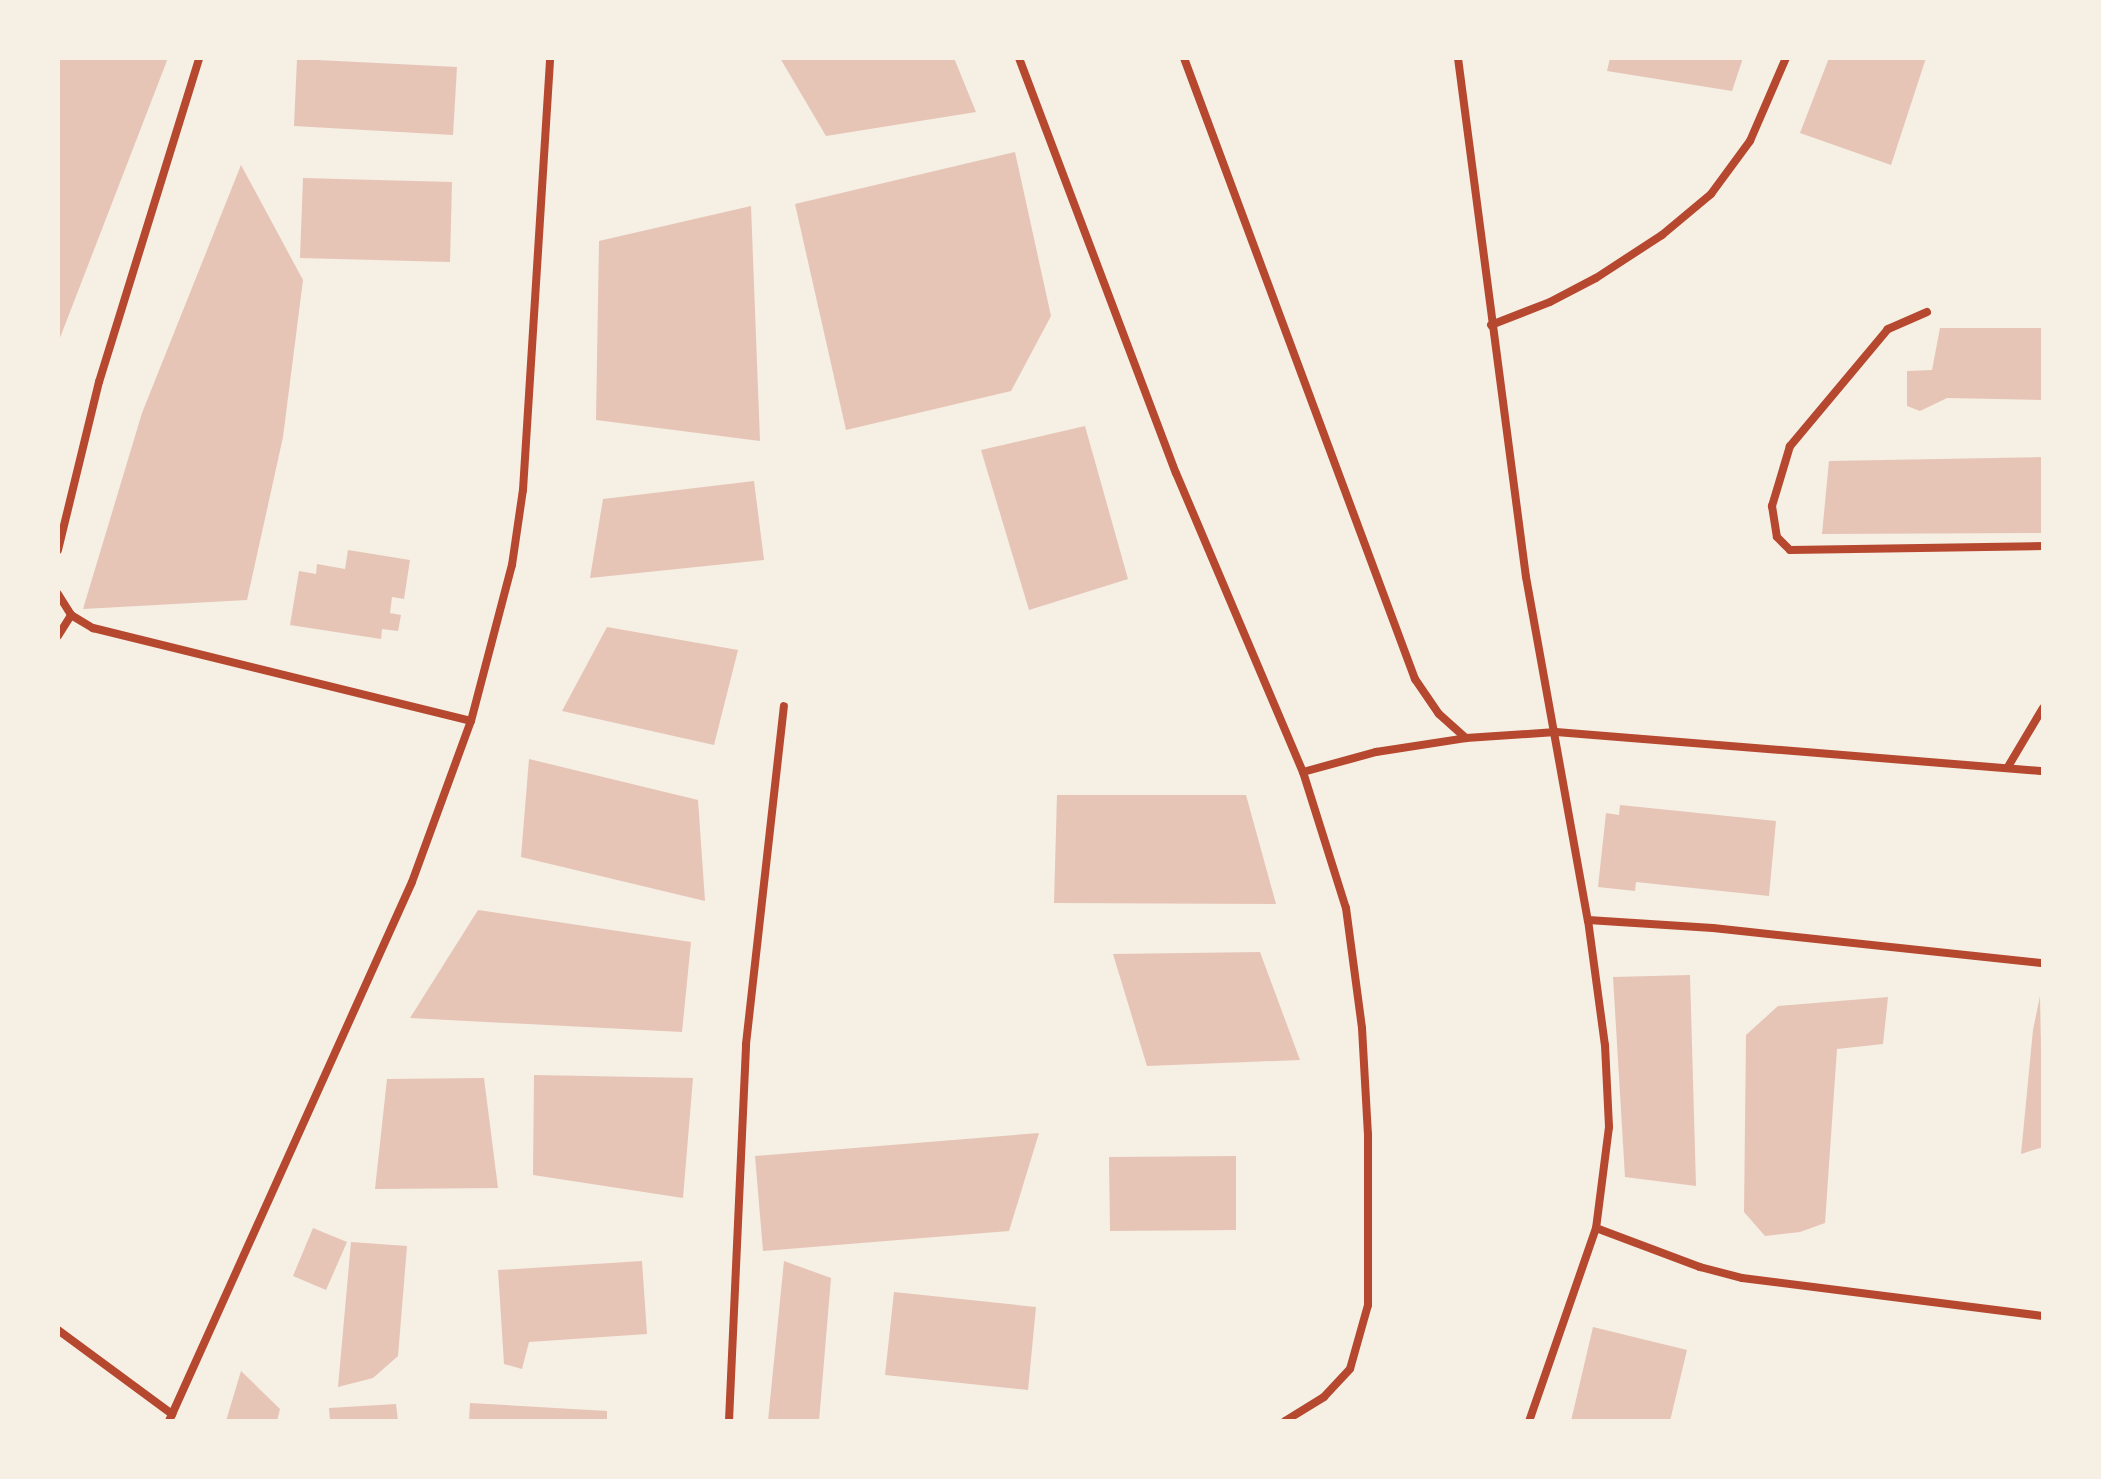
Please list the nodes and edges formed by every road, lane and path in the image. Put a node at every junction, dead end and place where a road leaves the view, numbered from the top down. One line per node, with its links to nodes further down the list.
1 (199, 58): 10 (street)
2 (550, 58): 16 (street)
3 (1019, 58): 21 (street)
4 (1184, 58): 18 (street)
5 (1458, 58): 8 (street)
6 (1786, 58): 8 (street)
7 (1927, 312): 9 (street)
8 (1491, 325): 17 (street)
9 (2043, 546)
10 (58, 550)
11 (58, 594): 12 (street)
12 (71, 615): 13 (street); 16 (street)
13 (58, 636)
14 (784, 706): 28 (street)
15 (2043, 708): 19 (street)
16 (471, 721): 27 (street)
17 (1556, 732): 18 (street); 19 (street); 22 (street)
18 (1466, 738): 21 (street)
19 (2009, 765): 20 (street)
20 (2043, 771)
21 (1303, 772): 29 (street)
22 (1588, 920): 23 (street); 24 (street)
23 (2043, 963)
24 (1596, 1228): 25 (street); 30 (street)
25 (2043, 1316)
26 (58, 1330): 27 (street)
27 (171, 1418)
28 (729, 1421)
29 (1285, 1421)
30 (1529, 1421)

